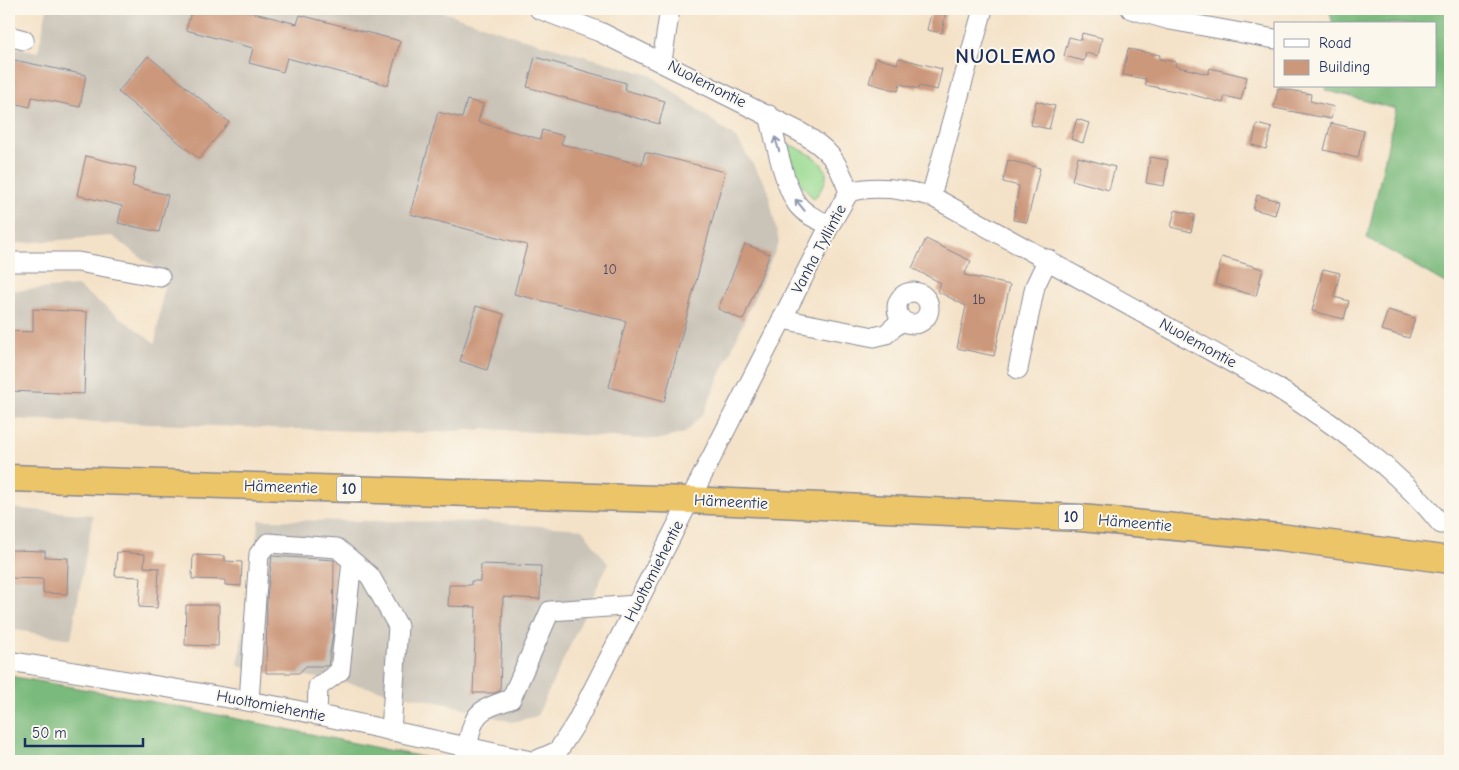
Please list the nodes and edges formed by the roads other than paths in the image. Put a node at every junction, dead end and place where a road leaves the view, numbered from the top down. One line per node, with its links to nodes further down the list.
1 (538, 9): 6 (street, Nuolemontie)
2 (670, 9): 6 (street)
3 (983, 9): 9 (street)
4 (1131, 9): 5 (street)
5 (1274, 39)
6 (662, 61): 7 (street, Nuolemontie)
7 (769, 115): 8 (street, Nuolemontie); 10 (street, one-way to 7)
8 (849, 192): 9 (street, Vanha Tyllintie); 10 (street, Vanha Tyllintie)
9 (931, 196): 11 (street, Nuolemontie)
10 (830, 225): 14 (street, Vanha Tyllintie)
11 (1048, 259): 16 (street); 19 (street, Nuolemontie)
12 (9, 262): 13 (street)
13 (160, 277)
14 (782, 319): 15 (street); 18 (street, Vanha Tyllintie)
15 (902, 320)
16 (1018, 369)
17 (9, 478): 18 (highway, Hämeentie / 10)
18 (689, 500): 20 (highway, Hämeentie / 10); 22 (street, Huoltomiehentie)
19 (1441, 524)
20 (1450, 560)
21 (352, 561): 24 (street); 25 (street); 26 (street)
22 (637, 605): 27 (street); 29 (street, Huoltomiehentie)
23 (9, 661): 24 (street, Huoltomiehentie)
24 (249, 701): 25 (street, Huoltomiehentie)
25 (317, 715): 26 (street, Huoltomiehentie)
26 (391, 732): 27 (street, Huoltomiehentie)
27 (467, 748): 28 (street, Huoltomiehentie)
28 (531, 761)
29 (535, 761)

